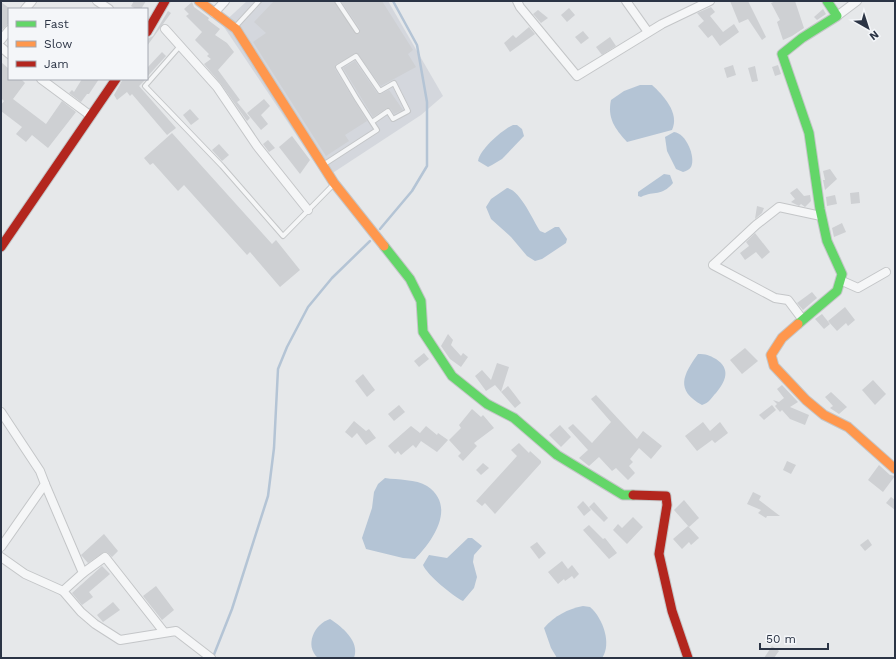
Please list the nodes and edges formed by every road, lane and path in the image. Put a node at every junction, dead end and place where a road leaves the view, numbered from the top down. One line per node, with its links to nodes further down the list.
1 (97, 1): 12 (street)
2 (165, 1): 17 (street)
3 (199, 1): 13 (street)
4 (225, 1): 13 (street)
5 (259, 1): 15 (lane)
6 (337, 1): 19 (lane)
7 (517, 1): 20 (street)
8 (626, 1): 20 (street)
9 (710, 1): 20 (street)
10 (827, 1): 14 (street)
11 (857, 1): 14 (street)
12 (108, 8)
13 (214, 13): 15 (street)
14 (837, 16): 30 (street)
15 (234, 28): 27 (street)
16 (165, 29): 22 (street)
17 (148, 30)
18 (8, 31): 21 (street)
19 (357, 31)
20 (648, 32)
21 (1, 40)
22 (180, 46): 29 (street); 29 (lane)
23 (42, 80): 25 (street)
24 (115, 80): 25 (street)
25 (91, 116): 31 (street)
26 (372, 122): 26 (lane); 27 (lane)
27 (322, 165): 28 (street)
28 (334, 183): 29 (lane); 44 (street)
29 (308, 210)
30 (821, 216): 33 (street); 34 (street)
31 (1, 247)
32 (886, 272): 33 (street)
33 (840, 280): 34 (street)
34 (803, 320): 36 (street)
35 (1, 412): 37 (street)
36 (895, 469)
37 (45, 484): 38 (street); 40 (street)
38 (1, 547)
39 (1, 558): 41 (street)
40 (83, 573): 41 (street); 42 (street)
41 (63, 591): 42 (street)
42 (164, 632): 43 (street)
43 (211, 658)
44 (688, 658)

